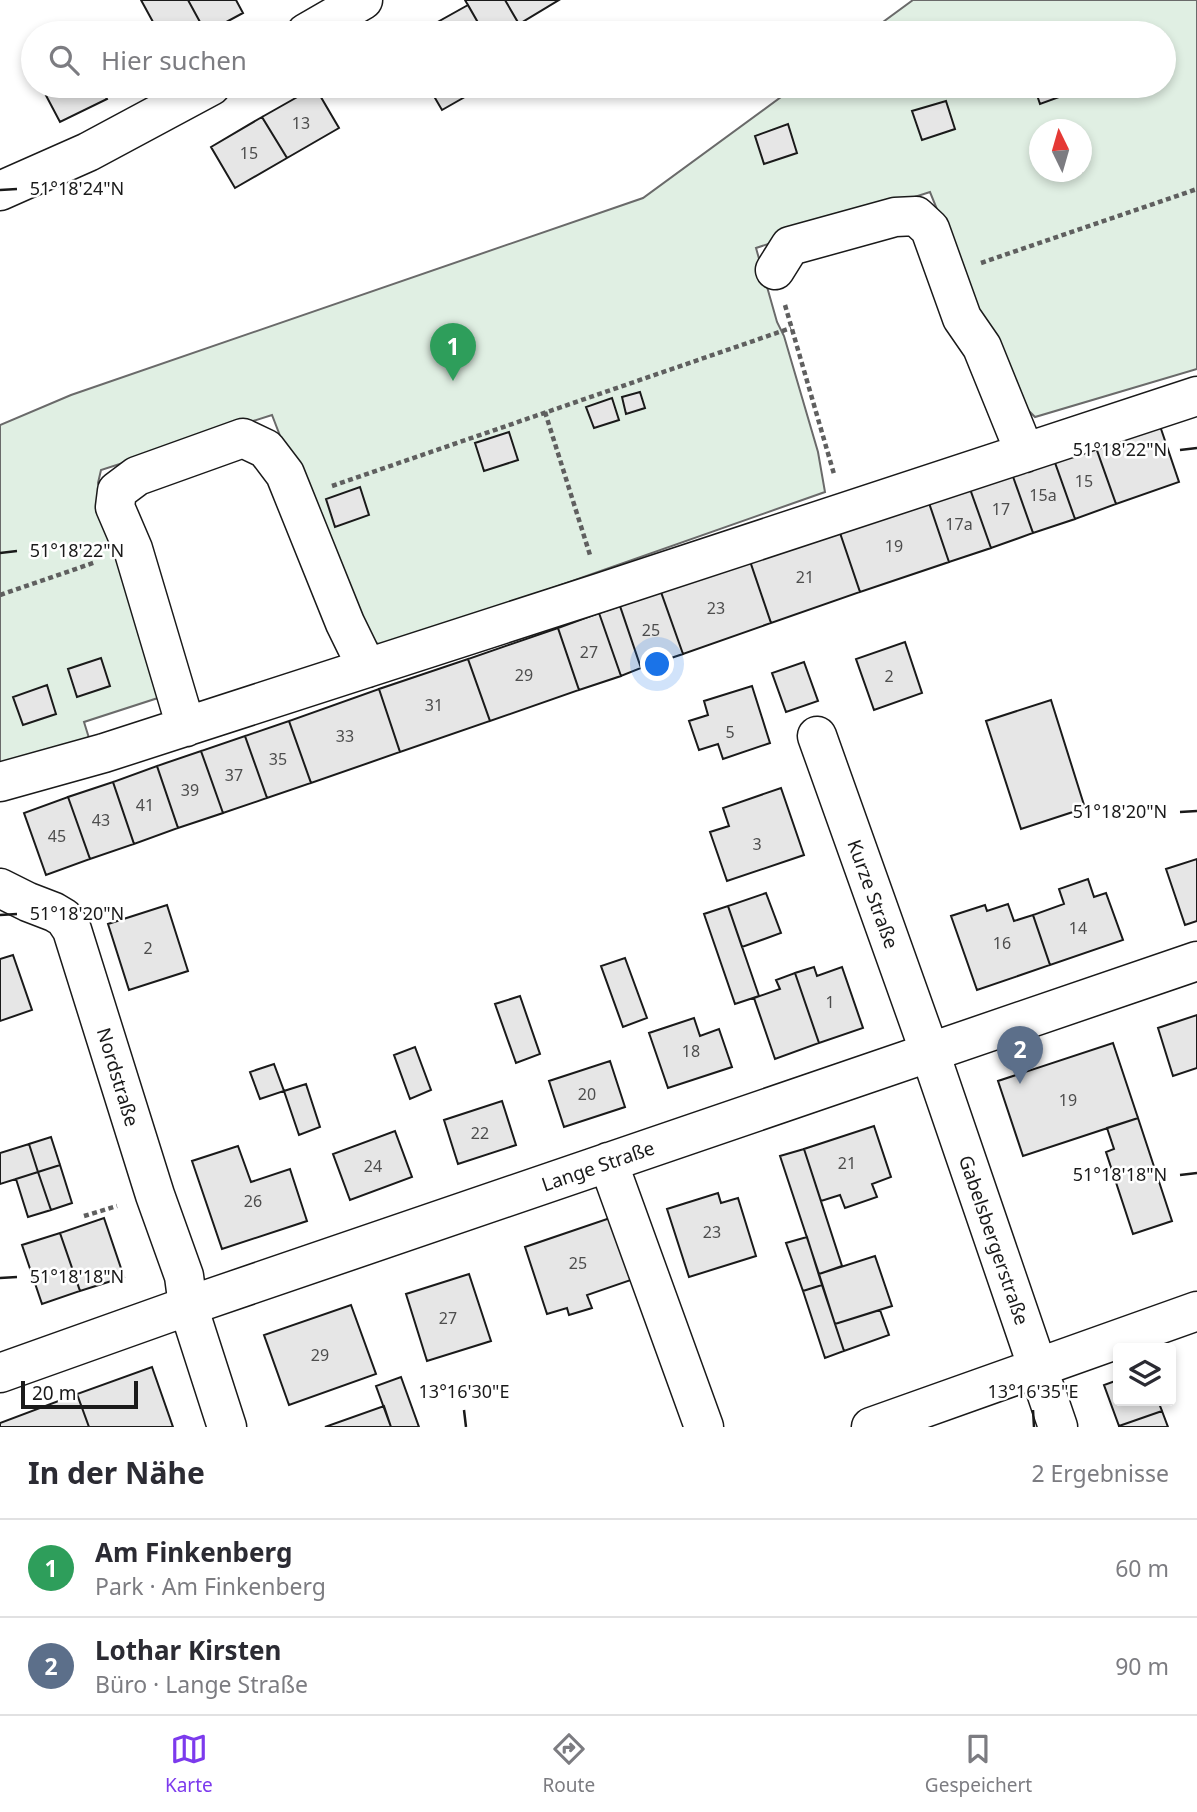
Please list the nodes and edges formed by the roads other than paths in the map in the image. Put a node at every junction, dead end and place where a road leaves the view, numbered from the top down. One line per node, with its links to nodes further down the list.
1 (363, 0): 2 (street)
2 (327, 21)
3 (189, 98): 4 (street)
4 (0, 191)
5 (775, 270): 7 (street)
6 (1197, 396): 7 (street)
7 (1024, 453): 8 (street)
8 (368, 668): 9 (street); 9 (street)
9 (186, 727): 11 (street)
10 (817, 736): 14 (street, Kurze Straße)
11 (0, 782)
12 (0, 888): 16 (street, Nordstraße)
13 (1197, 961): 14 (street, Lange Straße)
14 (930, 1052): 15 (street, Lange Straße); 18 (street, Gabelsbergerstraße)
15 (608, 1162): 16 (street, Lange Straße); 21 (street)
16 (188, 1306): 19 (street, Lange Straße); 20 (street, Nordstraße)
17 (1197, 1311): 18 (street)
18 (1038, 1367): 22 (street); 23 (street, Gabelsbergerstraße)
19 (0, 1373)
20 (227, 1427)
21 (704, 1427)
22 (871, 1427)
23 (1058, 1427)

